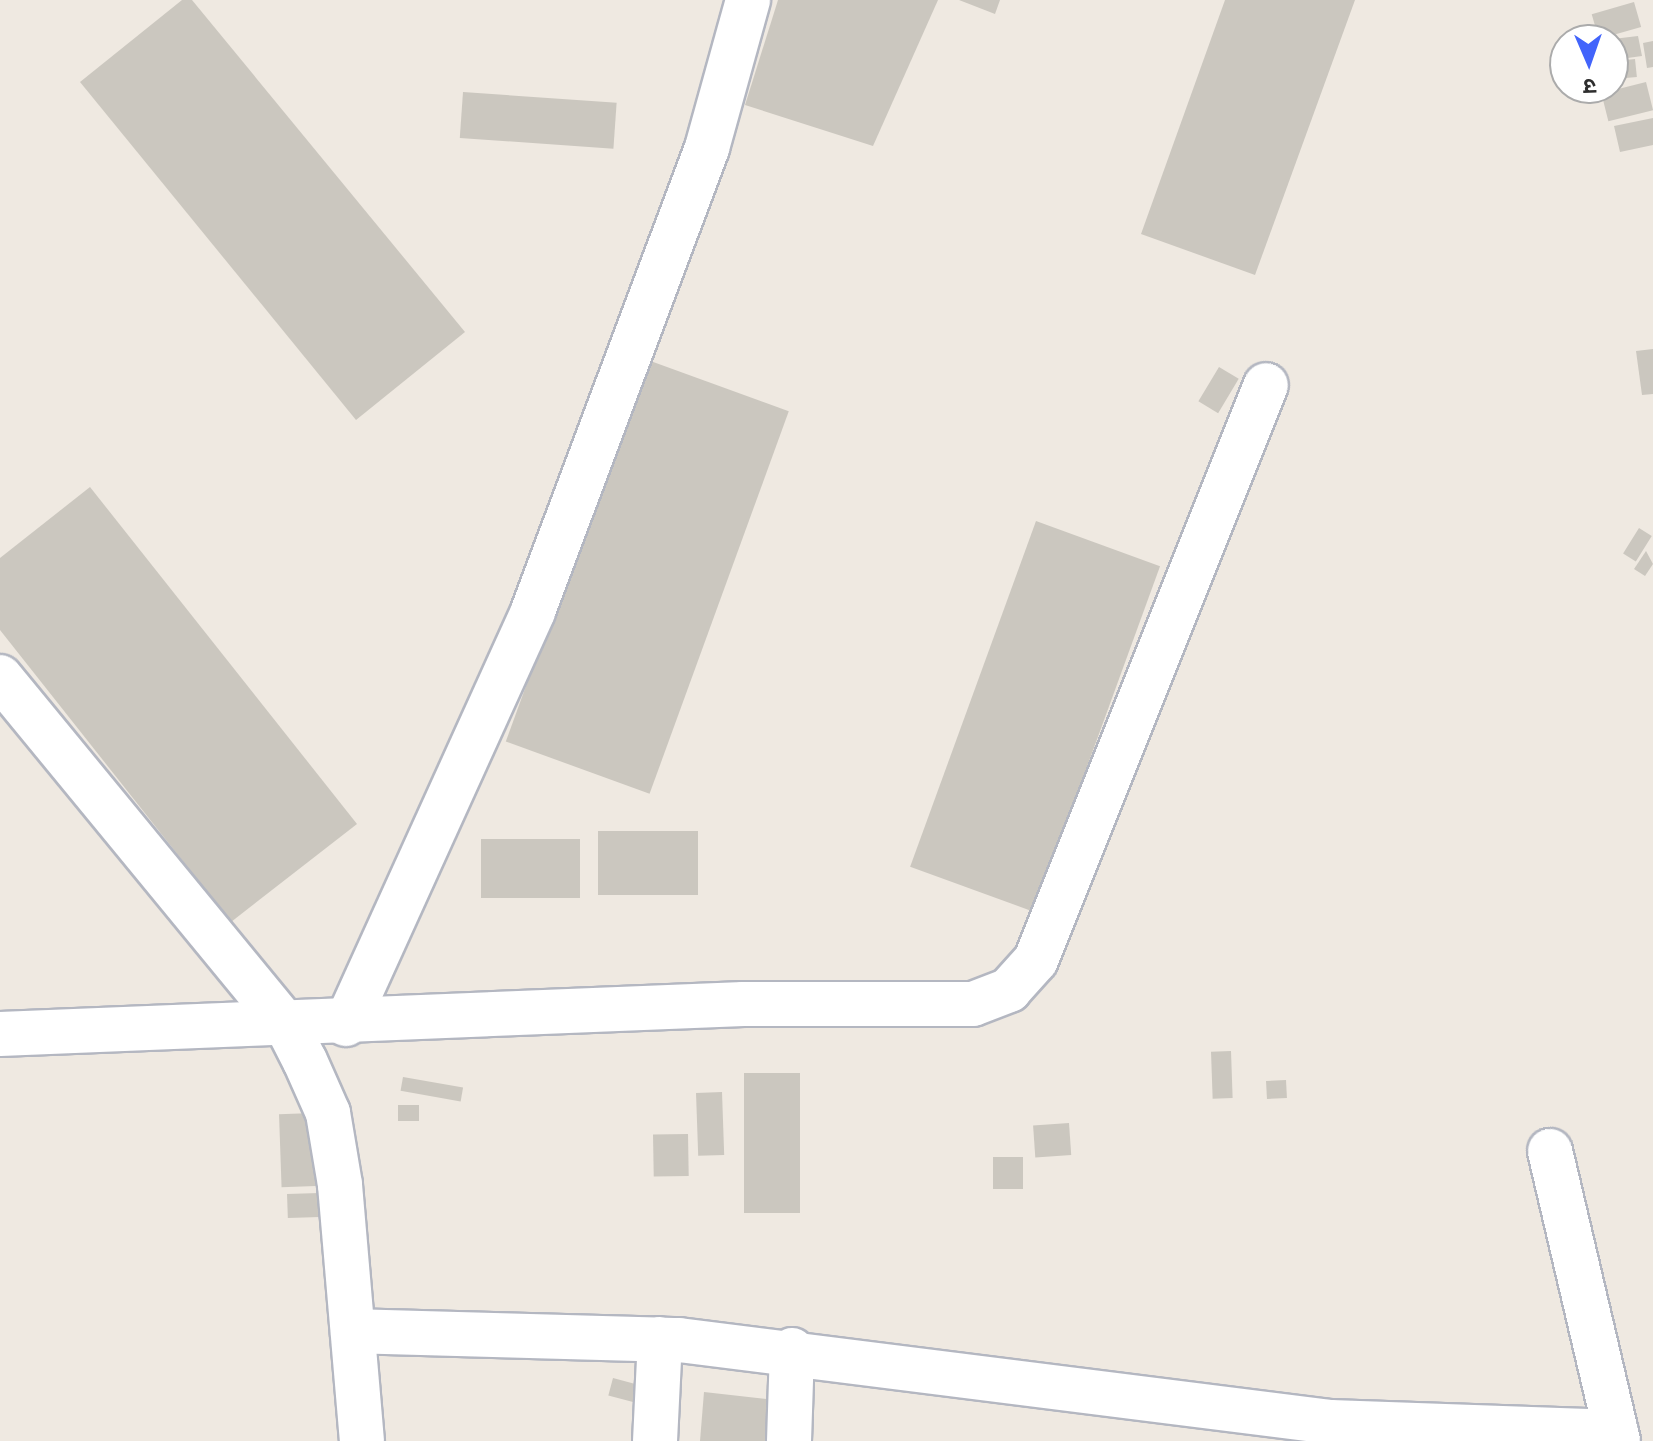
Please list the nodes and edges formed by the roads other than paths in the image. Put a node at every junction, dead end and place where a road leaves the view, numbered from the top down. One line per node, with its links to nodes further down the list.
1 (748, 0): 4 (street)
2 (1266, 385): 4 (street)
3 (0, 677): 5 (street)
4 (346, 1024): 5 (street)
5 (287, 1026): 6 (street); 8 (street)
6 (0, 1034)
7 (1550, 1151): 11 (street)
8 (353, 1331): 9 (street); 12 (street)
9 (660, 1339): 10 (street); 13 (street)
10 (792, 1350): 11 (street); 14 (street)
11 (1617, 1436)
12 (362, 1441)
13 (655, 1441)
14 (789, 1441)

